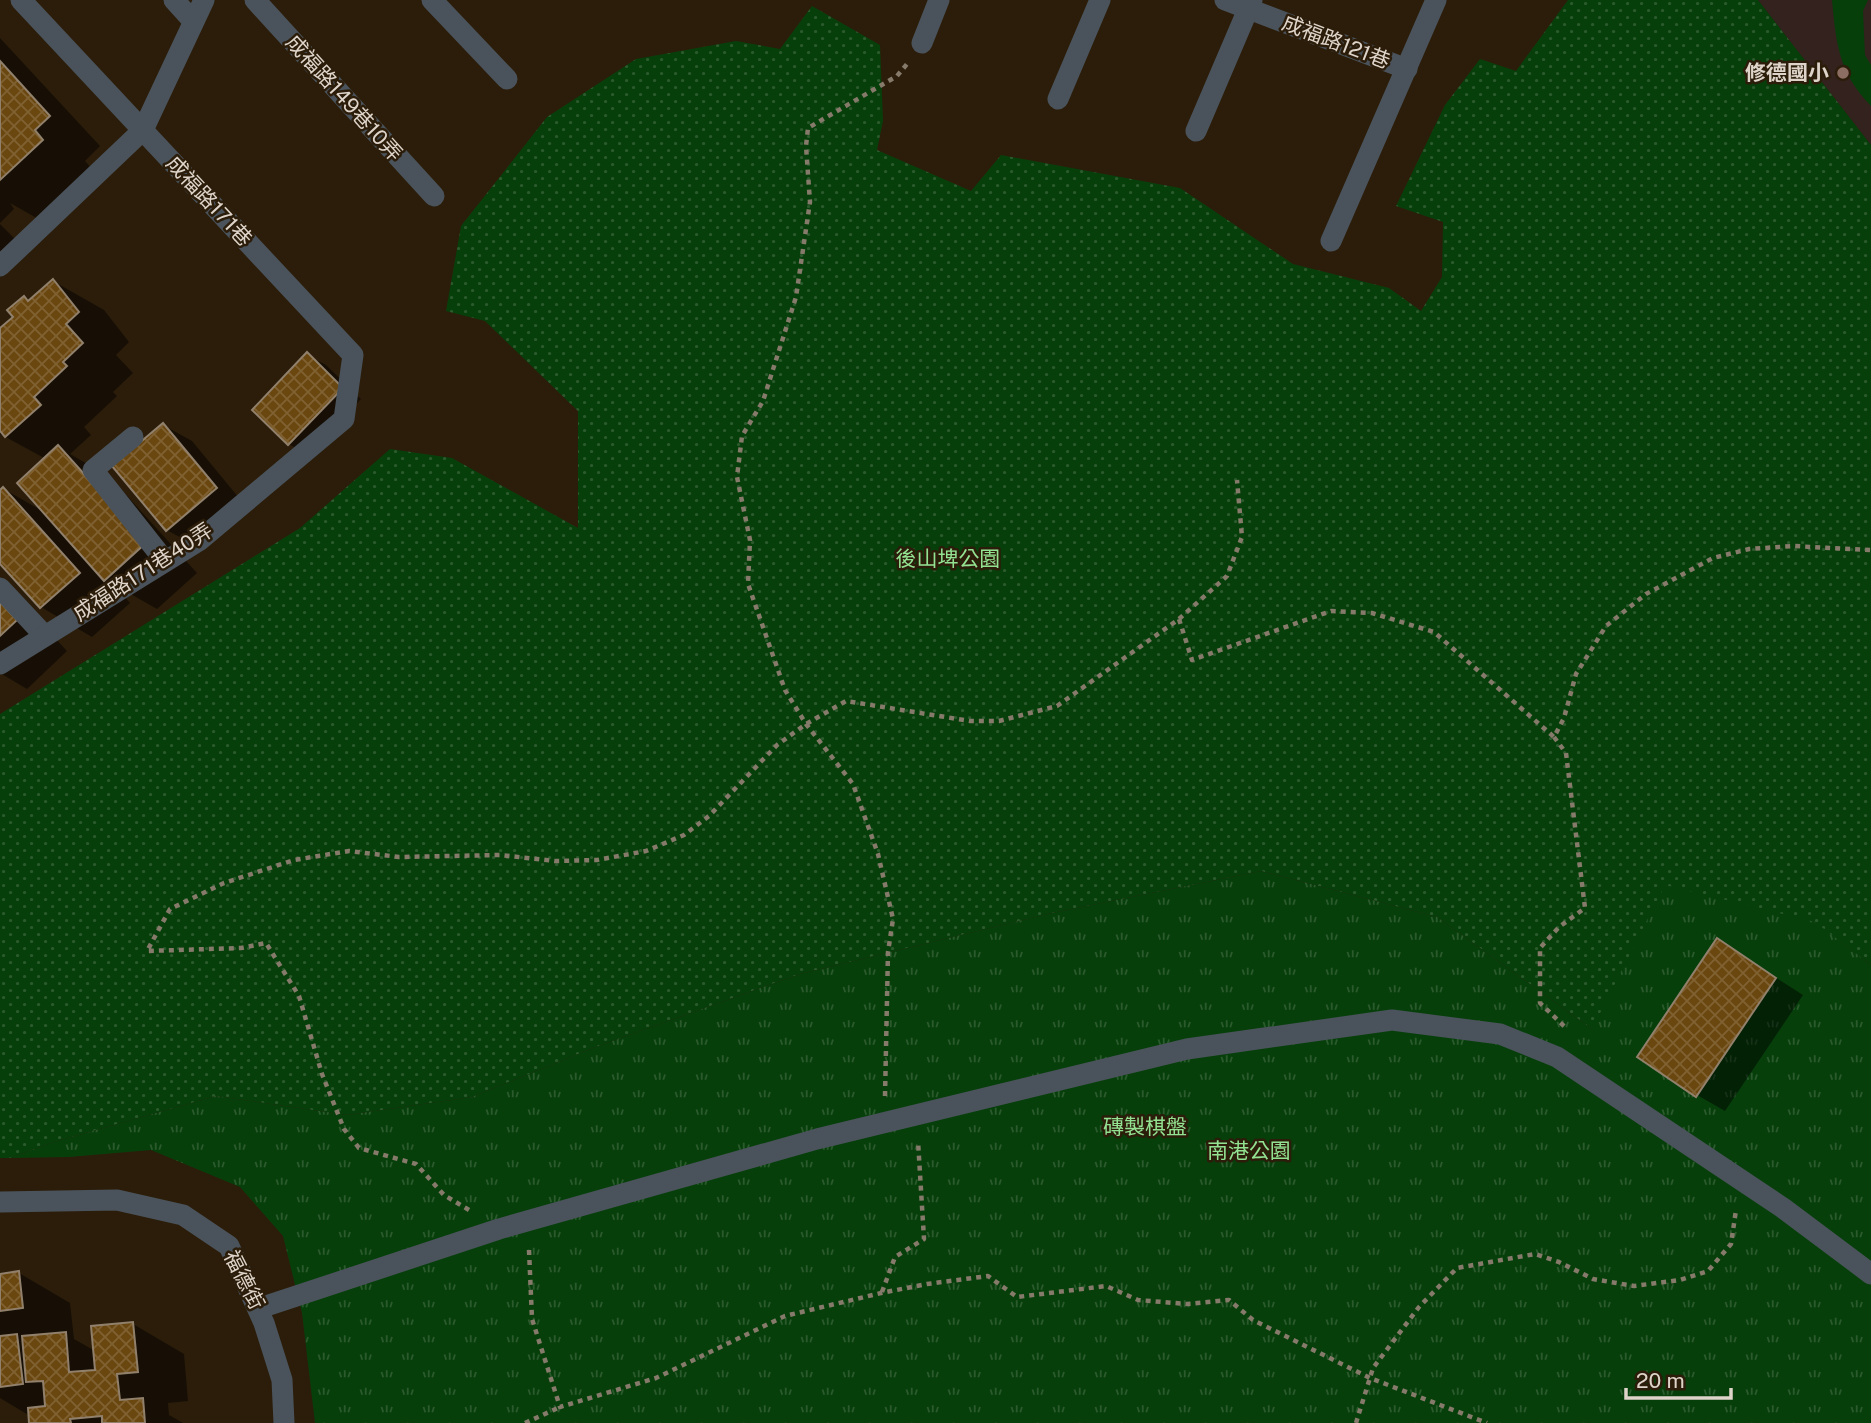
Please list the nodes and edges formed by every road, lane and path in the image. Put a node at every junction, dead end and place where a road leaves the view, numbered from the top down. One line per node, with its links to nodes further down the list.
1 (21, 0): 16 (street, 成福路171巷)
2 (174, 0): 11 (street)
3 (204, 0): 11 (street)
4 (255, 0): 18 (street, 成福路149巷10弄)
5 (432, 0): 14 (street)
6 (939, 0): 12 (street)
7 (1100, 0): 15 (street)
8 (1225, 0): 10 (street, 成福路121巷)
9 (1436, 0): 13 (street)
10 (1250, 5): 13 (street, 成福路121巷); 17 (street)
11 (193, 21): 16 (street)
12 (922, 43): 30 (path)
13 (1407, 69): 19 (street)
14 (507, 79)
15 (1058, 99)
16 (142, 130): 20 (street); 21 (street, 成福路171巷)
17 (1196, 131)
18 (434, 196)
19 (1331, 240)
20 (0, 266)
21 (344, 419): 25 (street, 成福路171巷40弄)
22 (134, 437): 25 (street)
23 (1237, 480): 27 (path)
24 (1871, 550): 31 (path)
25 (165, 561): 28 (street, 成福路171巷40弄)
26 (0, 588): 28 (street)
27 (1180, 619): 30 (path); 31 (path)
28 (44, 635): 29 (street, 成福路171巷40弄)
29 (0, 664)
30 (806, 724): 34 (path); 38 (path)
31 (1554, 737): 32 (path)
32 (1568, 1029)
33 (916, 1115): 34 (street); 35 (street); 40 (path)
34 (849, 1131): 37 (street)
35 (1748, 1184): 39 (street); 42 (path)
36 (0, 1202): 41 (street, 福德街)
37 (527, 1221): 38 (street); 43 (path)
38 (489, 1233): 41 (street)
39 (1871, 1274)
40 (881, 1293): 42 (path); 43 (path)
41 (260, 1308): 44 (street, 福德街)
42 (1370, 1378): 46 (path); 47 (path)
43 (560, 1407): 45 (path)
44 (284, 1423)
45 (525, 1423)
46 (1356, 1423)
47 (1488, 1423)

